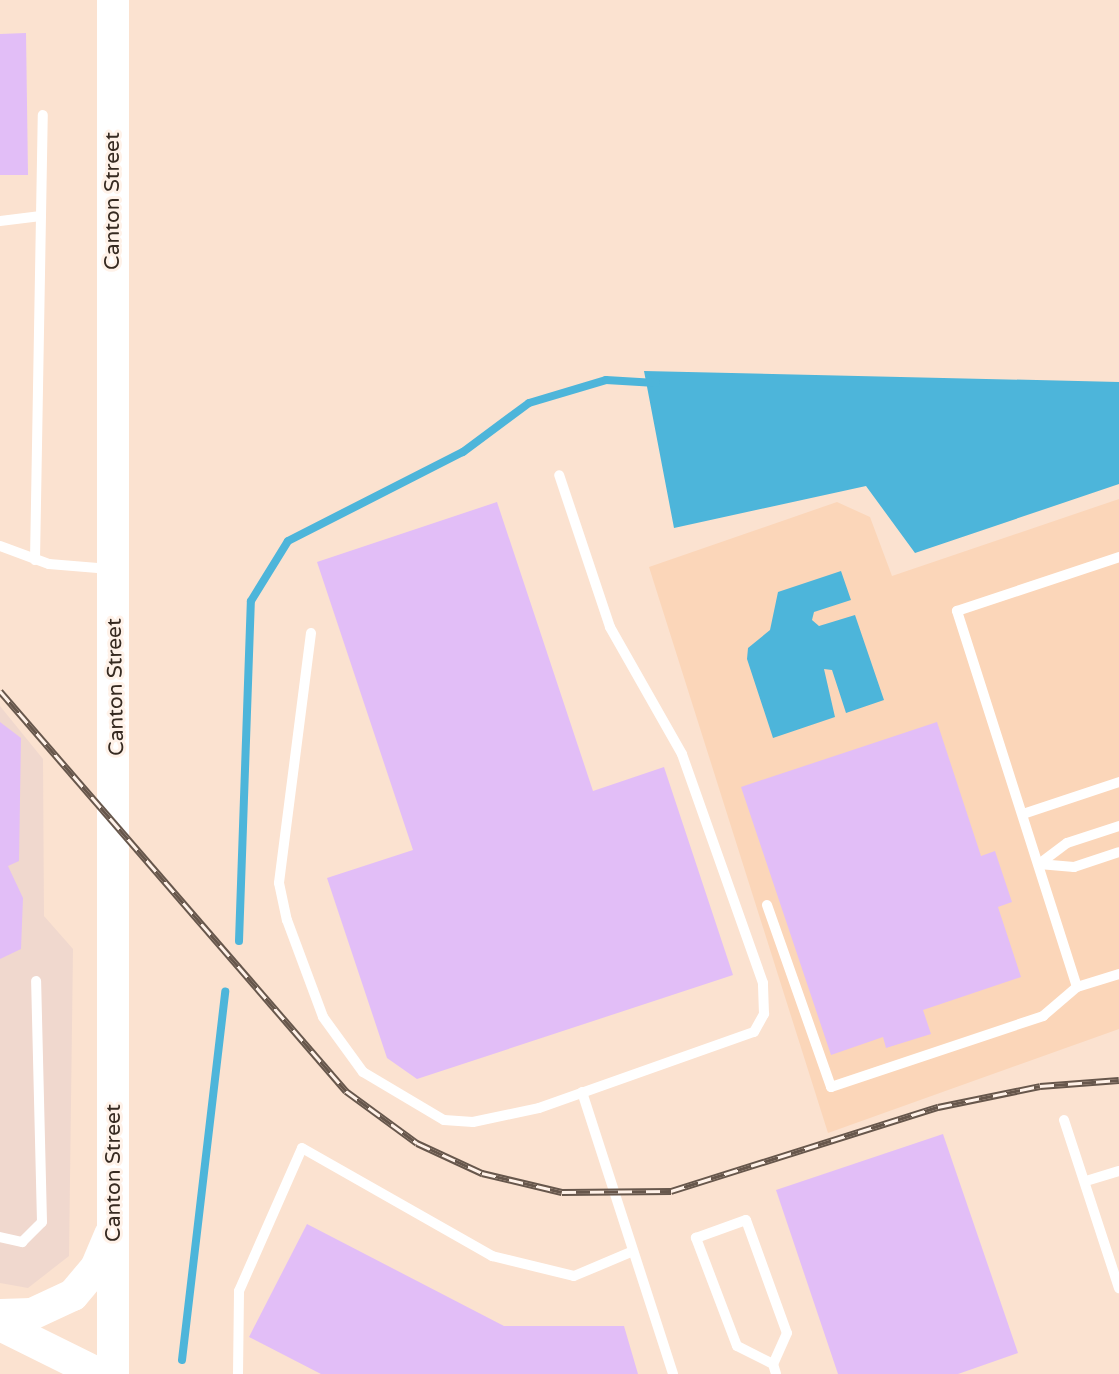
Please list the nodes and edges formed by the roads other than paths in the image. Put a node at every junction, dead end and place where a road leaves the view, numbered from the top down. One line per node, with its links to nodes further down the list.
1 (112, 0): 9 (main road, Canton Street)
2 (43, 115): 3 (lane)
3 (41, 216): 4 (lane); 8 (lane)
4 (0, 221)
5 (559, 475): 20 (lane)
6 (0, 546): 8 (lane)
7 (1119, 556): 12 (lane)
8 (35, 560): 9 (lane)
9 (114, 569): 24 (main road, Canton Street)
10 (311, 633): 20 (lane)
11 (1119, 782): 12 (lane)
12 (1023, 814): 15 (lane)
13 (1119, 826): 15 (lane)
14 (1119, 852): 15 (lane)
15 (1039, 864): 19 (lane)
16 (767, 905): 19 (lane)
17 (1119, 974): 19 (lane)
18 (36, 981): 25 (lane)
19 (1077, 987)
20 (582, 1092): 26 (lane)
21 (1064, 1120): 23 (lane)
22 (1119, 1171): 23 (lane)
23 (1086, 1181): 27 (lane)
24 (114, 1226): 28 (main road); 32 (main road, Canton Street)
25 (0, 1237)
26 (631, 1252): 33 (lane); 34 (lane)
27 (1119, 1288)
28 (0, 1315)
29 (0, 1325): 31 (main road)
30 (774, 1369): 30 (lane)
31 (99, 1374)
32 (113, 1374)
33 (238, 1374)
34 (673, 1374)

